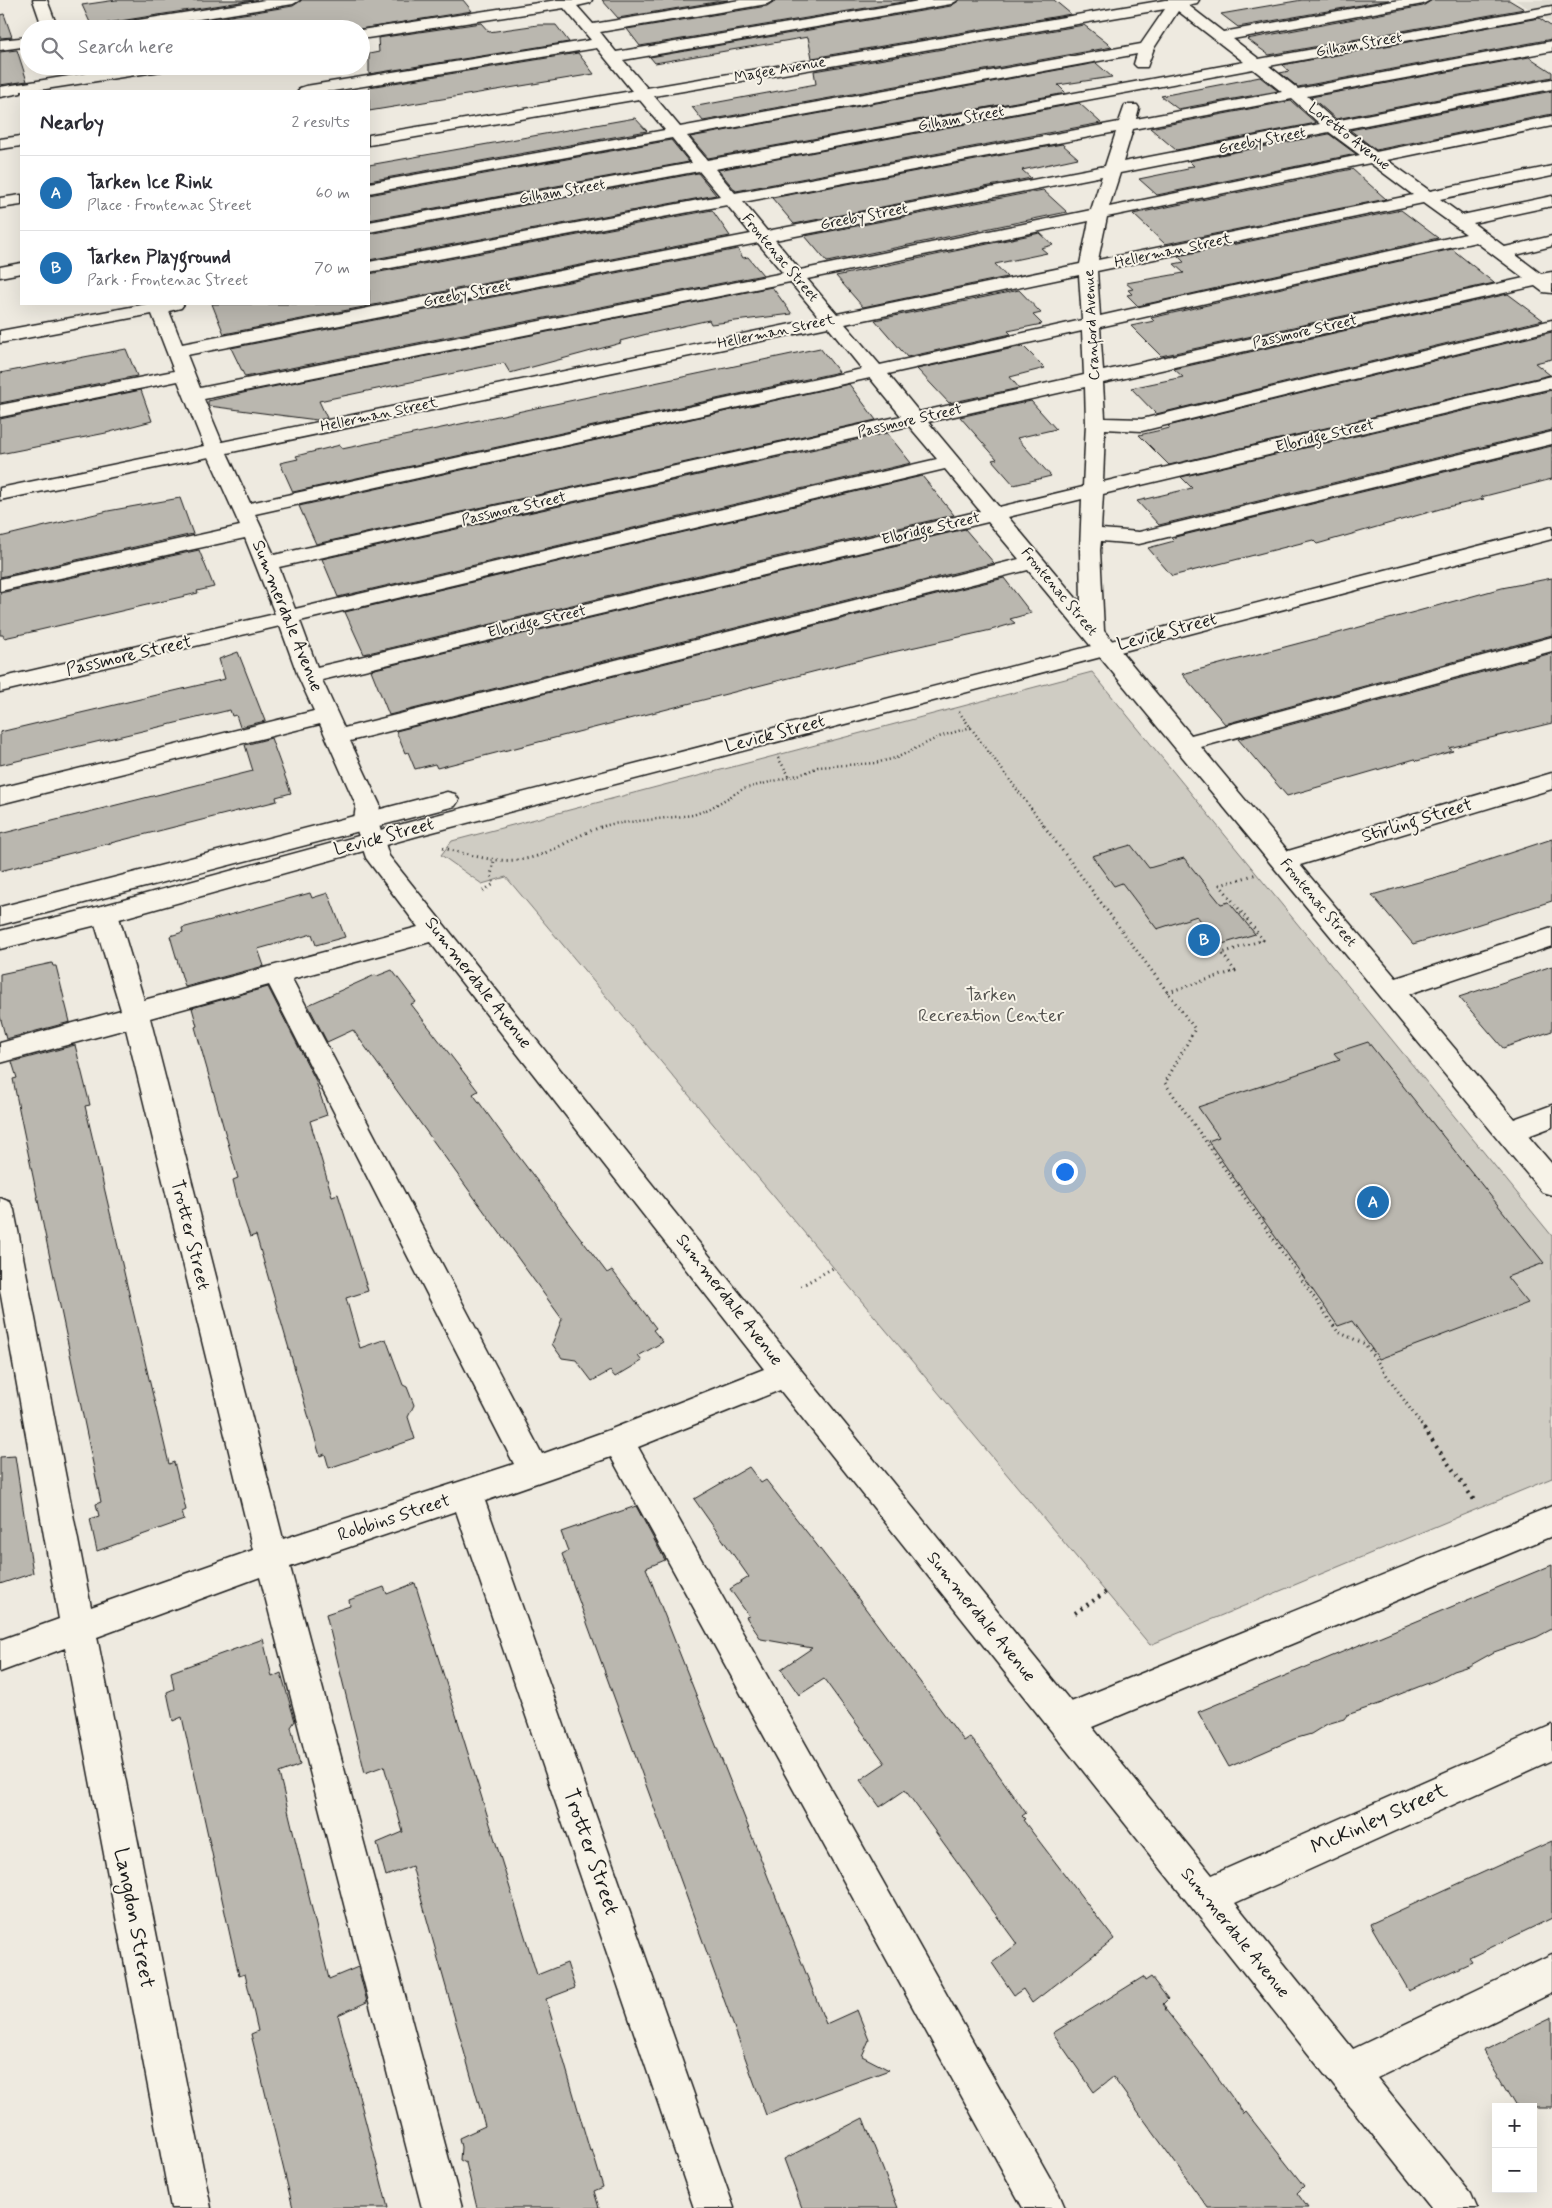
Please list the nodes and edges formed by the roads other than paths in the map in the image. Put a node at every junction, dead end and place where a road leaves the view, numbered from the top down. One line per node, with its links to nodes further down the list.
1 (40, 0): 10 (street)
2 (293, 0): 11 (street)
3 (767, 0): 16 (street)
4 (951, 0): 16 (street)
5 (1423, 0): 14 (street)
6 (1513, 0): 9 (street)
7 (572, 1): 13 (street); 16 (street, Frontenac Street)
8 (1180, 1): 14 (street, Loretto Avenue); 19 (street, Cranford Avenue); 27 (street, Magee Avenue)
9 (1540, 12): 12 (street); 20 (street, Gilham Street)
10 (48, 20)
11 (165, 20)
12 (1552, 27)
13 (370, 34)
14 (1219, 37): 20 (street, Loretto Avenue)
15 (20, 42): 17 (street)
16 (601, 43): 25 (street); 27 (street, Frontenac Street)
17 (0, 45)
18 (1552, 46): 28 (street)
19 (1146, 48): 24 (street, Cranford Avenue); 32 (street)
20 (1256, 64): 24 (street, Gilham Street); 28 (street, Loretto Avenue)
21 (99, 75): 22 (street)
22 (71, 79): 26 (street)
23 (1552, 84): 31 (street, Greeby Street)
24 (1137, 87): 30 (street, Cranford Avenue); 37 (street, Gilham Street)
25 (312, 90)
26 (0, 92)
27 (643, 93): 32 (street, Frontenac Street); 33 (street, Magee Avenue)
28 (1294, 93): 30 (street); 31 (street, Loretto Avenue)
29 (1552, 121): 36 (street)
30 (1127, 124): 38 (street, Cranford Avenue); 42 (street)
31 (1332, 127): 36 (street, Loretto Avenue); 38 (street, Greeby Street)
32 (674, 131): 37 (street, Frontenac Street); 40 (street)
33 (370, 140)
34 (20, 141): 35 (street)
35 (0, 144)
36 (1373, 157): 41 (street, Loretto Avenue); 46 (street)
37 (704, 166): 42 (street, Frontenac Street); 48 (street, Gilham Street)
38 (1112, 170): 46 (street, Cranford Avenue); 49 (street, Greeby Street)
39 (1552, 171): 41 (street, Hellerman Street)
40 (370, 188)
41 (1427, 197): 47 (street, Loretto Avenue); 55 (street, Hellerman Street)
42 (730, 198): 49 (street, Frontenac Street); 53 (street)
43 (20, 200): 45 (street)
44 (1552, 201): 47 (street)
45 (0, 203)
46 (1099, 213): 55 (street, Cranford Avenue); 57 (street)
47 (1460, 221): 50 (street, Loretto Avenue)
48 (370, 227)
49 (762, 236): 57 (street, Frontenac Street); 65 (street, Greeby Street)
50 (1481, 236): 52 (street, Loretto Avenue); 61 (street)
51 (1552, 241): 52 (street)
52 (1503, 253): 58 (street, Loretto Avenue)
53 (370, 267)
54 (20, 268): 56 (street)
55 (1088, 268): 60 (street, Hellerman Street); 61 (street, Cranford Avenue)
56 (0, 272)
57 (795, 276): 60 (street, Frontenac Street); 65 (street)
58 (1547, 282): 66 (street, Passmore Street)
59 (164, 305): 63 (street); 65 (street, Summerdale Avenue)
60 (832, 321): 64 (street, Frontenac Street); 72 (street, Hellerman Street)
61 (1092, 325): 64 (street); 66 (street, Cranford Avenue)
62 (1552, 325): 70 (street)
63 (0, 337)
64 (874, 370): 69 (street, Frontenac Street); 78 (street)
65 (185, 374): 68 (street); 72 (street, Summerdale Avenue)
66 (1095, 380): 69 (street, Passmore Street); 70 (street, Cranford Avenue)
67 (1552, 382): 74 (street, Elbridge Street)
68 (0, 411)
69 (915, 420): 73 (street, Frontenac Street); 83 (street, Passmore Street)
70 (1096, 423): 74 (street, Cranford Avenue)
71 (1552, 438): 80 (street)
72 (215, 449): 75 (street, Hellerman Street); 78 (street, Summerdale Avenue)
73 (950, 462): 76 (street, Frontenac Street); 85 (street, Passmore Street)
74 (1094, 491): 76 (street, Elbridge Street); 80 (street, Cranford Avenue)
75 (0, 494)
76 (994, 514): 82 (street, Frontenac Street); 88 (street, Elbridge Street)
77 (1552, 514): 81 (street, Levick Street)
78 (247, 520): 83 (street, Summerdale Avenue); 84 (street)
79 (1552, 532): 81 (street, Levick Street)
80 (1091, 534): 86 (street, Cranford Avenue)
81 (1460, 547): 86 (street, Levick Street)
82 (1034, 562): 86 (street, Frontenac Street); 90 (street)
83 (267, 564): 85 (street, Summerdale Avenue)
84 (0, 585)
85 (287, 619): 88 (street, Summerdale Avenue); 89 (street, Passmore Street)
86 (1099, 640): 91 (street, Frontenac Street); 94 (street, Levick Street)
87 (1552, 644): 91 (street)
88 (309, 676): 90 (street, Summerdale Avenue)
89 (0, 685)
90 (332, 726): 93 (street); 94 (street, Summerdale Avenue)
91 (1186, 744): 95 (street, Frontenac Street)
92 (1552, 781): 95 (street, Stirling Street)
93 (0, 796)
94 (370, 831): 96 (street, Levick Street); 97 (street, Levick Street); 98 (street, Summerdale Avenue)
95 (1283, 861): 102 (street, Frontenac Street)
96 (105, 914): 100 (street, Levick Street); 103 (street, Trotter Street)
97 (0, 916)
98 (437, 931): 101 (street); 109 (street, Summerdale Avenue)
99 (1552, 937): 102 (street)
100 (0, 940)
101 (277, 975): 103 (street); 111 (street)
102 (1390, 990): 106 (street, Frontenac Street)
103 (135, 1014): 104 (street); 114 (street, Trotter Street)
104 (0, 1053)
105 (1552, 1116): 106 (street)
106 (1509, 1132): 107 (street, Frontenac Street)
107 (1552, 1184)
108 (0, 1210): 115 (street, Langdon Street)
109 (786, 1374): 110 (street, Robbins Street); 117 (street, Summerdale Avenue)
110 (618, 1441): 111 (street, Robbins Street); 125 (street)
111 (534, 1471): 112 (street, Robbins Street)
112 (467, 1495): 114 (street, Robbins Street); 124 (street, Trotter Street)
113 (1552, 1521): 117 (street)
114 (271, 1558): 115 (street, Robbins Street); 123 (street, Trotter Street)
115 (78, 1628): 116 (street, Robbins Street); 122 (street, Langdon Street)
116 (0, 1656)
117 (1065, 1721): 119 (street, Summerdale Avenue)
118 (1552, 1742): 119 (street, McKinley Street)
119 (1206, 1897): 121 (street, Summerdale Avenue)
120 (1552, 1972): 121 (street)
121 (1347, 2072): 126 (street, Summerdale Avenue)
122 (191, 2208)
123 (442, 2208)
124 (714, 2208)
125 (1046, 2208)
126 (1457, 2208)

